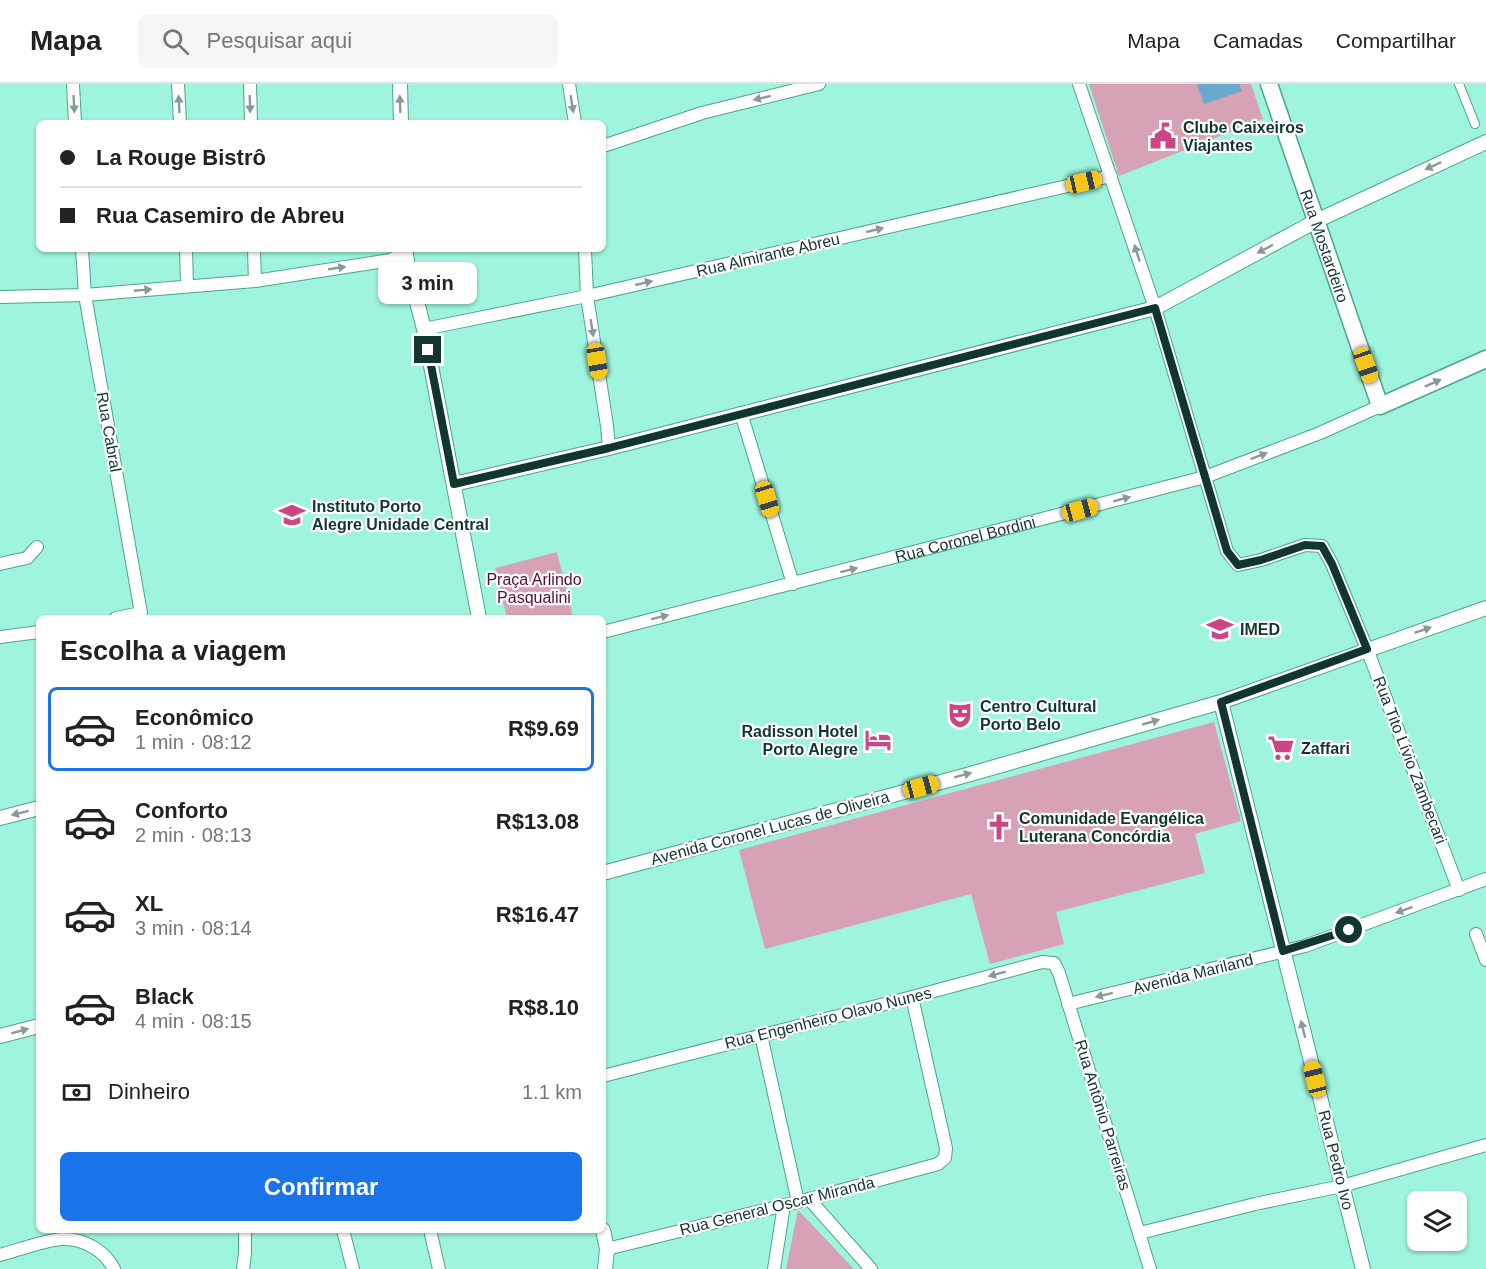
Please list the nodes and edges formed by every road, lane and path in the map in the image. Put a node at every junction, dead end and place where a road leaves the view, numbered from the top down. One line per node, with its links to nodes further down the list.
1 (73, 84): 10 (street, one-way to 10)
2 (178, 84): 11 (street, one-way to 2)
3 (249, 84): 12 (street, one-way to 12)
4 (400, 84): 13 (street, one-way to 4)
5 (569, 84): 14 (street, one-way to 14)
6 (819, 84): 17 (street, one-way to 17)
7 (1079, 84): 18 (street)
8 (1269, 84): 19 (main road, Rua Mostardeiro)
9 (1459, 84): 15 (street)
10 (75, 120)
11 (180, 120)
12 (250, 120)
13 (401, 120)
14 (575, 120)
15 (1475, 124)
16 (1486, 142): 19 (street, one-way to 19)
17 (606, 145)
18 (1112, 176): 31 (street, Rua Almirante Abreu, one-way to 18); 33 (street, one-way to 18)
19 (1316, 221): 33 (street, one-way to 33); 36 (main road, Rua Mostardeiro)
20 (82, 252): 30 (street, Rua Cabral)
21 (186, 252): 29 (street)
22 (254, 252): 28 (street)
23 (402, 252): 26 (street)
24 (405, 252): 27 (street)
25 (585, 252): 31 (street)
26 (391, 260): 27 (street); 28 (street, one-way to 26)
27 (408, 267): 34 (street)
28 (255, 281): 29 (street)
29 (187, 286): 30 (street, one-way to 29)
30 (85, 295): 32 (street); 45 (street, Rua Cabral)
31 (587, 296): 34 (street, Rua Almirante Abreu); 38 (street, one-way to 38)
32 (0, 297)
33 (1155, 308): 37 (street); 39 (street)
34 (424, 329): 40 (street)
35 (1486, 359): 36 (main road, Rua Coronel Bordini, one-way to 35)
36 (1380, 406): 39 (street, Rua Coronel Bordini, one-way to 36)
37 (741, 414): 38 (street); 43 (street)
38 (609, 448): 40 (street)
39 (1205, 477): 43 (street, Rua Coronel Bordini, one-way to 39); 50 (street, Rua Tito Lívio Zambecari)
40 (454, 484): 46 (street)
41 (37, 547): 42 (street)
42 (0, 564)
43 (793, 584): 47 (street, Rua Coronel Bordini, one-way to 43)
44 (1486, 608): 50 (street, Avenida Coronel Lucas de Oliveira, one-way to 44)
45 (135, 615)
46 (478, 615)
47 (606, 631)
48 (36, 632): 49 (street)
49 (0, 638)
50 (1367, 649): 51 (street, Avenida Coronel Lucas de Oliveira); 56 (street, Rua Tito Lívio Zambecari)
51 (1221, 702): 54 (street, Avenida Coronel Lucas de Oliveira, one-way to 51); 58 (street, Rua Pedro Ivo)
52 (36, 809): 53 (street, one-way to 53)
53 (0, 818)
54 (606, 872)
55 (1486, 879): 56 (street, Avenida Mariland)
56 (1459, 890): 58 (street, Avenida Mariland, one-way to 58)
57 (1476, 934): 59 (street)
58 (1283, 951): 62 (street, Avenida Mariland, one-way to 62); 68 (street, Rua Pedro Ivo, one-way to 58)
59 (1486, 960)
60 (1054, 963): 61 (street, Rua Engenheiro Olavo Nunes, one-way to 61); 62 (street, Rua Antônio Parreiras)
61 (912, 998): 64 (street, Rua Engenheiro Olavo Nunes); 69 (street, Rua General Oscar Miranda)
62 (1068, 1004): 75 (street, Rua Antônio Parreiras)
63 (36, 1027): 65 (street, one-way to 63)
64 (761, 1035): 66 (street, Rua Engenheiro Olavo Nunes); 69 (street)
65 (0, 1036)
66 (606, 1075)
67 (1486, 1144): 68 (street)
68 (1342, 1186): 75 (street); 86 (street, Rua Pedro Ivo)
69 (803, 1200): 70 (street, Rua General Oscar Miranda); 84 (street)
70 (784, 1205): 76 (street, Rua General Oscar Miranda); 83 (street)
71 (244, 1233): 79 (street)
72 (344, 1233): 80 (street)
73 (431, 1233): 81 (street)
74 (604, 1233): 76 (street)
75 (1140, 1233): 85 (street, Rua Antônio Parreiras)
76 (607, 1249): 82 (street)
77 (0, 1255): 78 (street)
78 (114, 1269)
79 (243, 1269)
80 (353, 1269)
81 (439, 1269)
82 (605, 1269)
83 (774, 1269)
84 (871, 1269)
85 (1150, 1269)
86 (1363, 1269)

